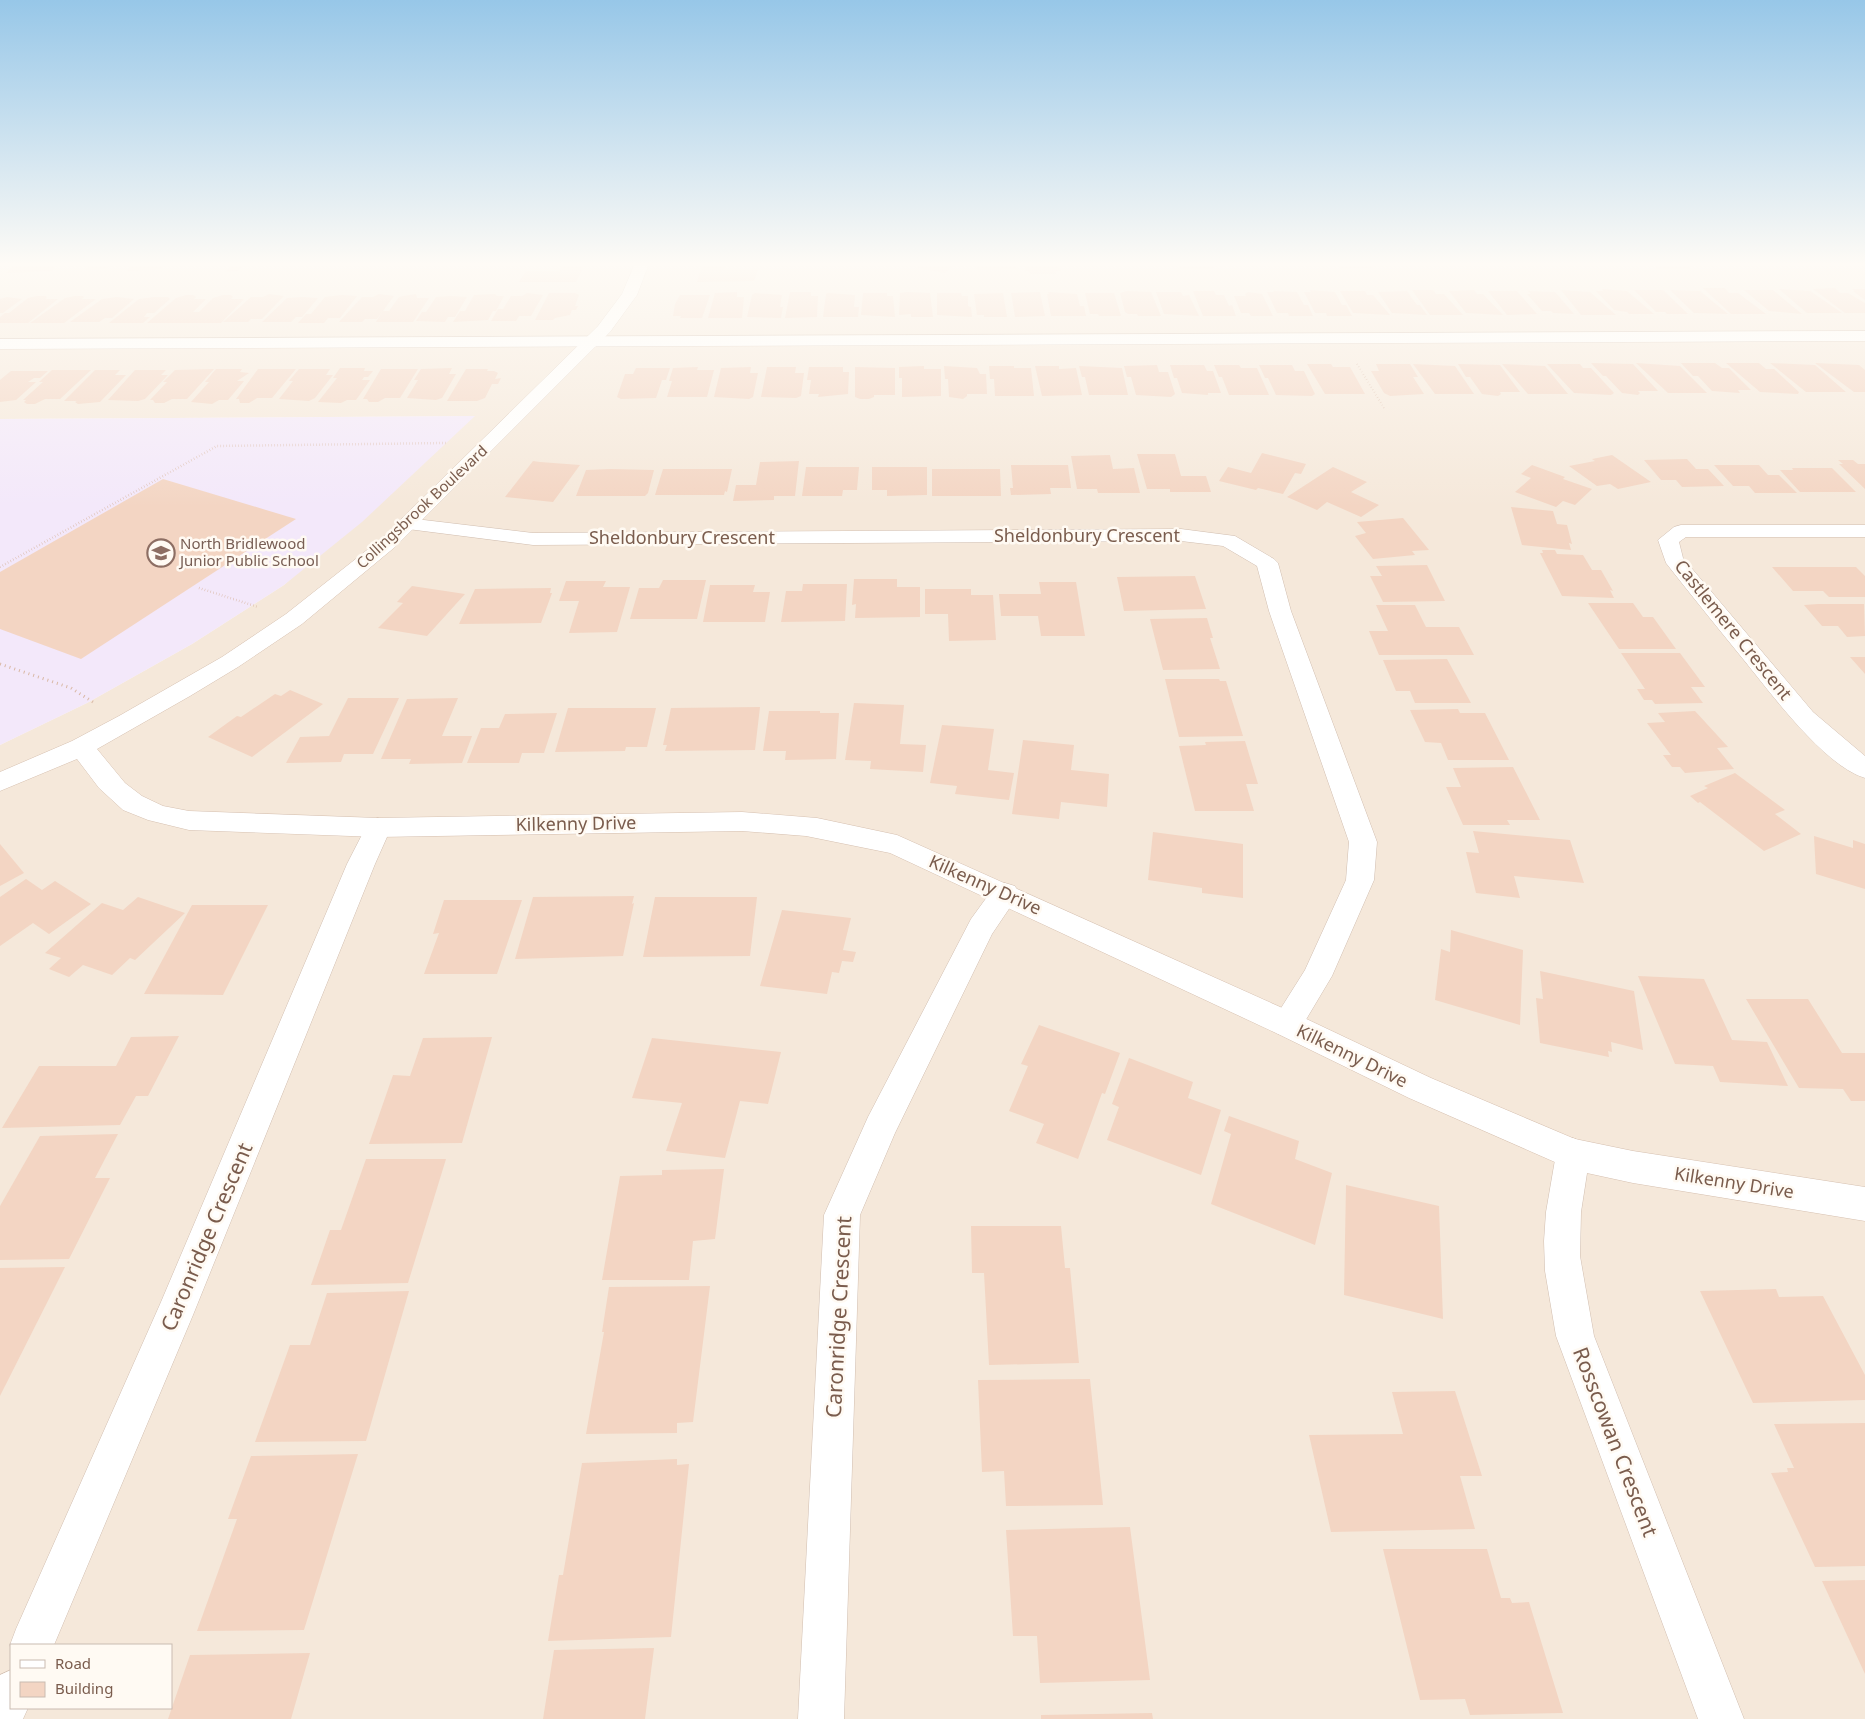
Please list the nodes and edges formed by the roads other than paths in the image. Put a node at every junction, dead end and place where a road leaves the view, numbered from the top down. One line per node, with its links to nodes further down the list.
1 (586, 346): 2 (street, Collingsbrook Boulevard)
2 (407, 524): 4 (street, Collingsbrook Boulevard); 9 (street, Sheldonbury Crescent)
3 (1865, 531): 5 (street, Castlemere Crescent)
4 (81, 747): 6 (street, Collingsbrook Boulevard); 7 (street, Kilkenny Drive)
5 (1865, 769)
6 (0, 782)
7 (378, 828): 8 (street, Kilkenny Drive); 12 (street, Caronridge Crescent)
8 (1005, 894): 9 (street, Kilkenny Drive); 15 (street, Caronridge Crescent)
9 (1287, 1024): 10 (street, Kilkenny Drive)
10 (1573, 1154): 11 (street, Kilkenny Drive); 16 (street, Rosscowan Crescent)
11 (1865, 1204)
12 (32, 1644)
13 (10, 1695): 14 (street)
14 (0, 1719)
15 (821, 1719)
16 (1721, 1719)

